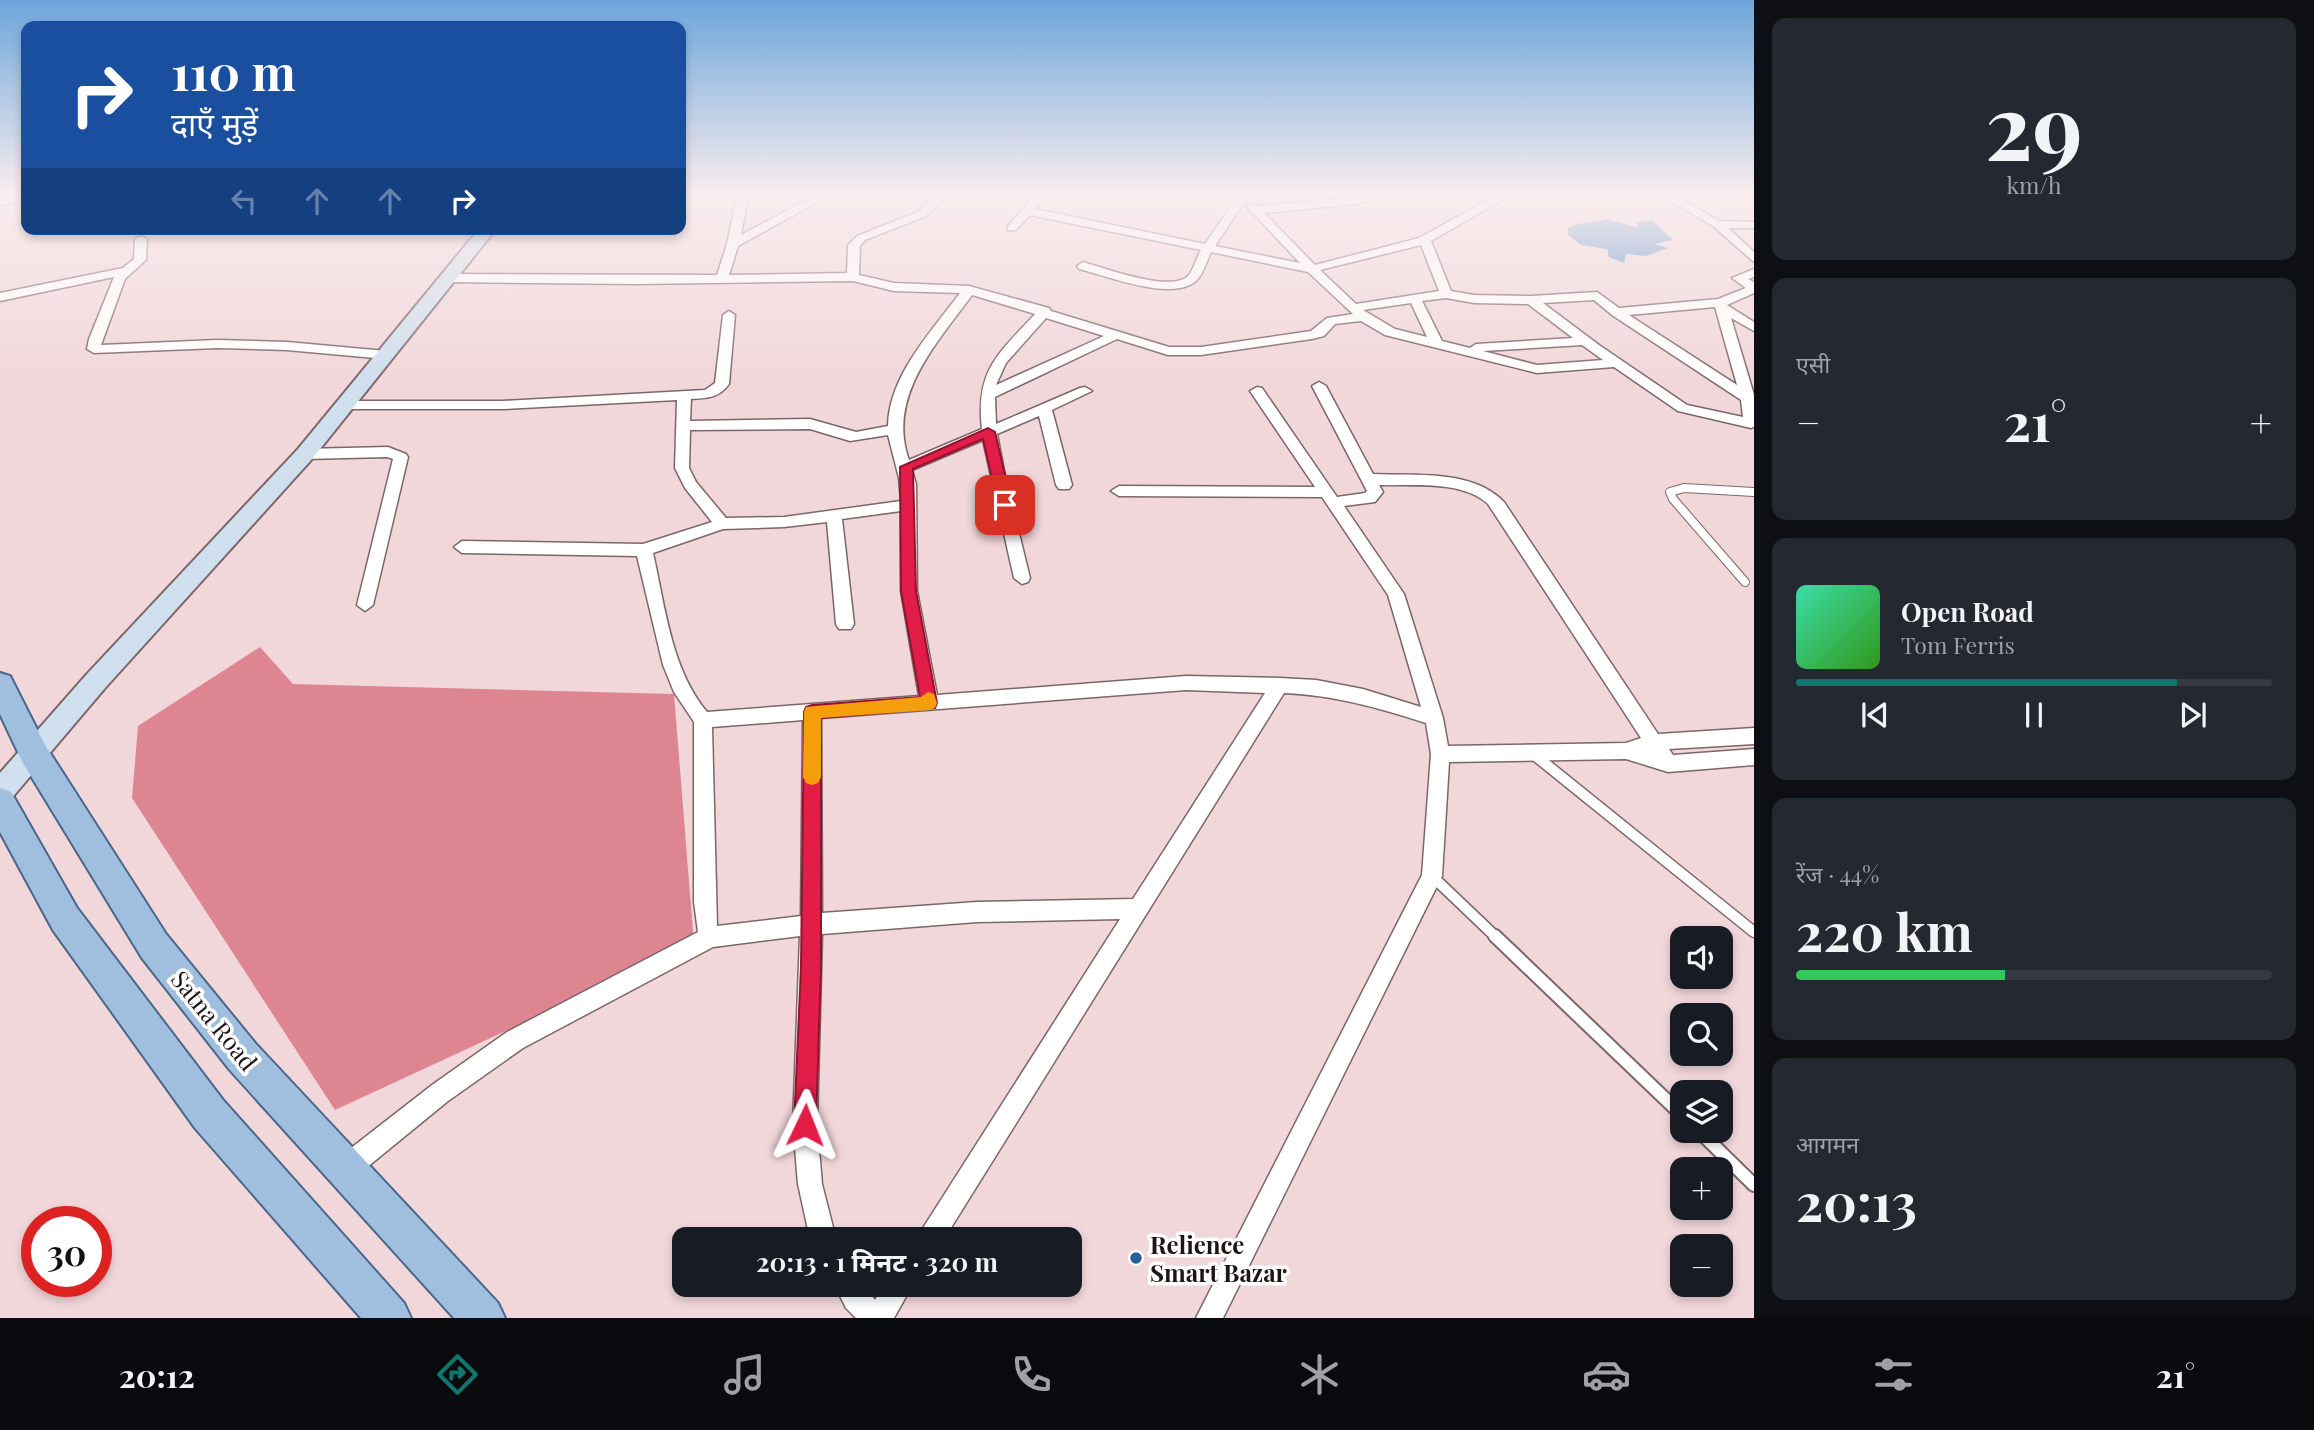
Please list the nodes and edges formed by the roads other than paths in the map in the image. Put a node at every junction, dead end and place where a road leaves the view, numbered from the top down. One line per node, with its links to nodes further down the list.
1 (140, 258): 12 (street)
2 (465, 258): 15 (street)
3 (729, 258): 16 (street)
4 (854, 258): 14 (street)
5 (1202, 258): 10 (street)
6 (1251, 258): 11 (street)
7 (1301, 258): 11 (street)
8 (1357, 258): 11 (street)
9 (1431, 258): 19 (street)
10 (1083, 266)
11 (1312, 269): 25 (street)
12 (127, 271): 20 (street); 33 (street)
13 (1754, 274): 17 (street)
14 (853, 277): 16 (street); 18 (street)
15 (448, 278): 16 (street); 33 (street)
16 (722, 278)
17 (1754, 288): 23 (street)
18 (969, 290): 24 (street); 45 (street)
19 (1446, 295): 21 (street); 22 (street)
20 (0, 297)
21 (1415, 299): 25 (street); 31 (street)
22 (1531, 300): 26 (street); 30 (street)
23 (1721, 305): 26 (street); 28 (street); 39 (street)
24 (1045, 311): 29 (street); 38 (street)
25 (1358, 312): 29 (street); 31 (street)
26 (1616, 312): 39 (street)
27 (729, 315): 40 (street)
28 (1754, 327)
29 (1116, 335): 38 (street)
30 (1585, 341): 32 (street); 34 (street)
31 (1436, 343): 32 (street)
32 (1460, 349): 34 (street)
33 (386, 355): 41 (street)
34 (1617, 363): 43 (street)
35 (1319, 386): 49 (street)
36 (1085, 391): 42 (street)
37 (1258, 391): 53 (street)
38 (989, 394): 46 (street)
39 (1749, 395): 43 (street)
40 (684, 397): 41 (street); 44 (street)
41 (345, 405): 47 (street)
42 (1044, 408): 46 (street); 50 (street)
43 (1753, 423)
44 (682, 426): 45 (street); 56 (street)
45 (896, 428): 48 (street)
46 (988, 432): 48 (street); 59 (street)
47 (305, 454): 61 (street); 73 (street)
48 (906, 467): 54 (street)
49 (1368, 480): 53 (street); 70 (street)
50 (1064, 485)
51 (1119, 491): 53 (street)
52 (1754, 492): 60 (lane)
53 (1332, 497): 67 (street)
54 (908, 505): 55 (street); 65 (street)
55 (834, 516): 56 (street); 62 (street)
56 (722, 524): 58 (street)
57 (462, 547): 58 (street)
58 (644, 550): 68 (street)
59 (1022, 578)
60 (1745, 582)
61 (365, 605)
62 (845, 624)
63 (0, 684): 73 (main road, Satna Road)
64 (1280, 685): 65 (street); 67 (street); 80 (street)
65 (929, 703): 66 (street)
66 (812, 712): 68 (street); 81 (street)
67 (1434, 718): 74 (street)
68 (703, 720): 83 (street)
69 (1754, 736): 70 (street)
70 (1654, 742): 71 (street); 76 (street)
71 (1626, 751): 72 (street); 76 (street)
72 (1532, 753): 74 (street); 82 (lane)
73 (34, 754): 77 (street); 86 (main road, Satna Road)
74 (1440, 754): 79 (street)
75 (1754, 757): 76 (street)
76 (1668, 764)
77 (0, 792)
78 (0, 802): 92 (main road)
79 (1432, 876): 84 (lane); 95 (street)
80 (1138, 909): 81 (street); 89 (street)
81 (811, 924): 83 (street); 88 (street)
82 (1754, 932)
83 (710, 937): 86 (street)
84 (1670, 1104)
85 (1711, 1143): 87 (lane)
86 (346, 1168): 93 (main road, Satna Road)
87 (1754, 1185)
88 (820, 1227)
89 (937, 1227)
90 (854, 1297): 94 (street)
91 (891, 1297): 94 (street)
92 (389, 1318)
93 (483, 1318)
94 (877, 1318)
95 (1209, 1318)

